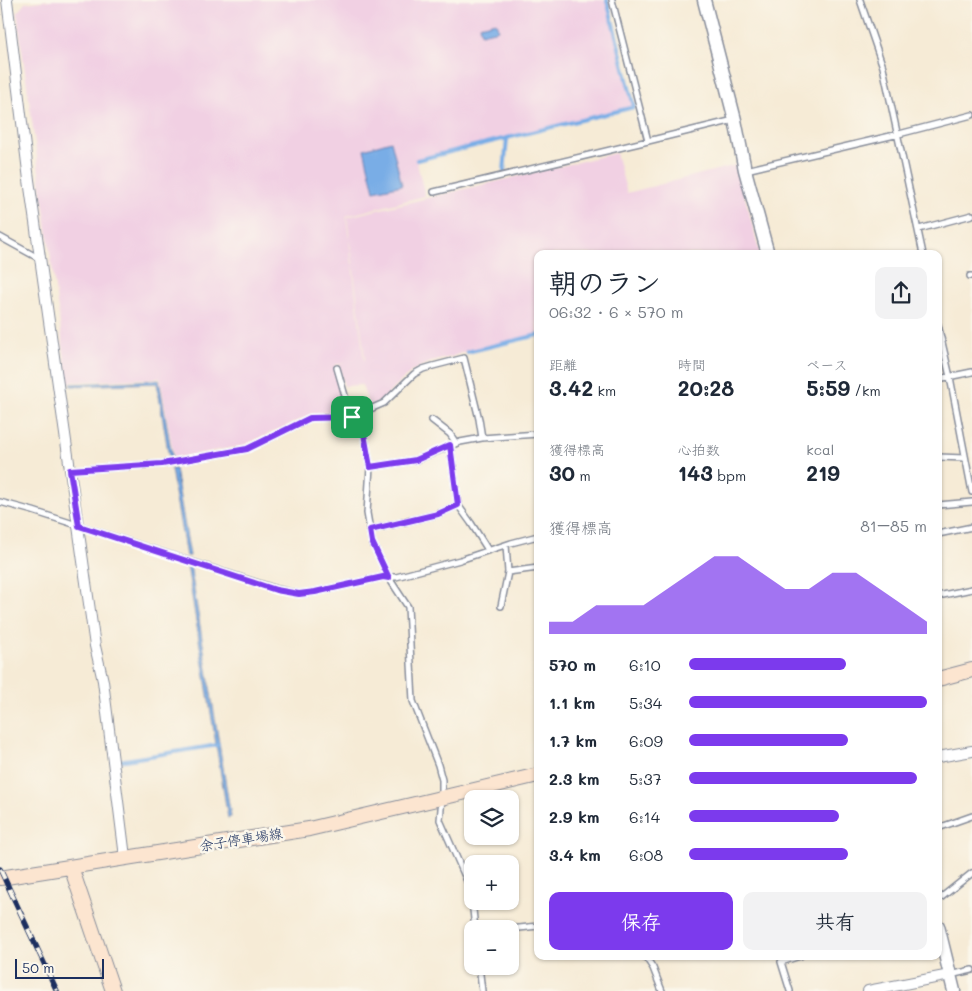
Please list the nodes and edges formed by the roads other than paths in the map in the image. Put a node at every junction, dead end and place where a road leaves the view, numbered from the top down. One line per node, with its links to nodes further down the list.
1 (7, 0): 16 (street)
2 (612, 0): 8 (lane)
3 (704, 0): 6 (street)
4 (860, 0): 7 (lane)
5 (972, 114): 7 (lane)
6 (735, 120): 8 (lane); 9 (street)
7 (898, 134): 9 (lane); 12 (lane)
8 (648, 141): 10 (lane)
9 (745, 170): 14 (street)
10 (434, 192)
11 (972, 215): 12 (lane)
12 (919, 229): 15 (lane)
13 (0, 237): 16 (lane)
14 (767, 250)
15 (922, 250)
16 (41, 259): 31 (street)
17 (942, 350): 20 (lane)
18 (337, 368): 22 (lane)
19 (972, 372): 20 (lane)
20 (950, 377): 21 (lane); 28 (lane)
21 (942, 378)
22 (352, 417): 25 (lane); 30 (lane); 31 (lane)
23 (432, 420): 26 (lane)
24 (534, 434): 25 (lane)
25 (482, 438): 26 (lane)
26 (453, 444): 30 (lane); 35 (lane)
27 (972, 451): 28 (lane)
28 (965, 455): 29 (lane); 32 (lane)
29 (942, 457)
30 (370, 467): 39 (lane)
31 (70, 470): 37 (street)
32 (972, 492)
33 (0, 502): 37 (lane)
34 (972, 502): 36 (lane)
35 (458, 505): 39 (lane); 43 (lane)
36 (942, 505)
37 (79, 526): 46 (lane); 58 (street)
38 (972, 527): 40 (lane)
39 (370, 530): 46 (lane)
40 (942, 533)
41 (534, 537): 42 (lane)
42 (506, 544): 43 (lane); 45 (lane)
43 (488, 550): 46 (lane)
44 (534, 569): 45 (lane)
45 (508, 572): 49 (lane)
46 (389, 578): 55 (lane)
47 (972, 589): 48 (lane)
48 (942, 595)
49 (500, 606)
50 (972, 670): 51 (main road)
51 (942, 678)
52 (972, 751): 53 (street)
53 (942, 756)
54 (534, 776): 55 (main road, 余子停車場線)
55 (442, 798): 58 (main road, 余子停車場線); 63 (lane)
56 (972, 816): 57 (lane)
57 (942, 827)
58 (125, 857): 59 (main road, 余子停車場線)
59 (71, 867): 61 (main road, 余子停車場線); 72 (main road)
60 (972, 873): 62 (lane)
61 (0, 878)
62 (942, 897)
63 (474, 920)
64 (534, 926): 65 (lane)
65 (519, 928)
66 (942, 942): 71 (street)
67 (648, 960): 74 (lane)
68 (780, 960): 75 (lane)
69 (972, 970): 71 (lane)
70 (480, 975): 73 (lane)
71 (950, 975): 76 (street); 77 (street)
72 (113, 991)
73 (482, 991)
74 (662, 991)
75 (790, 991)
76 (868, 991)
77 (954, 991)

